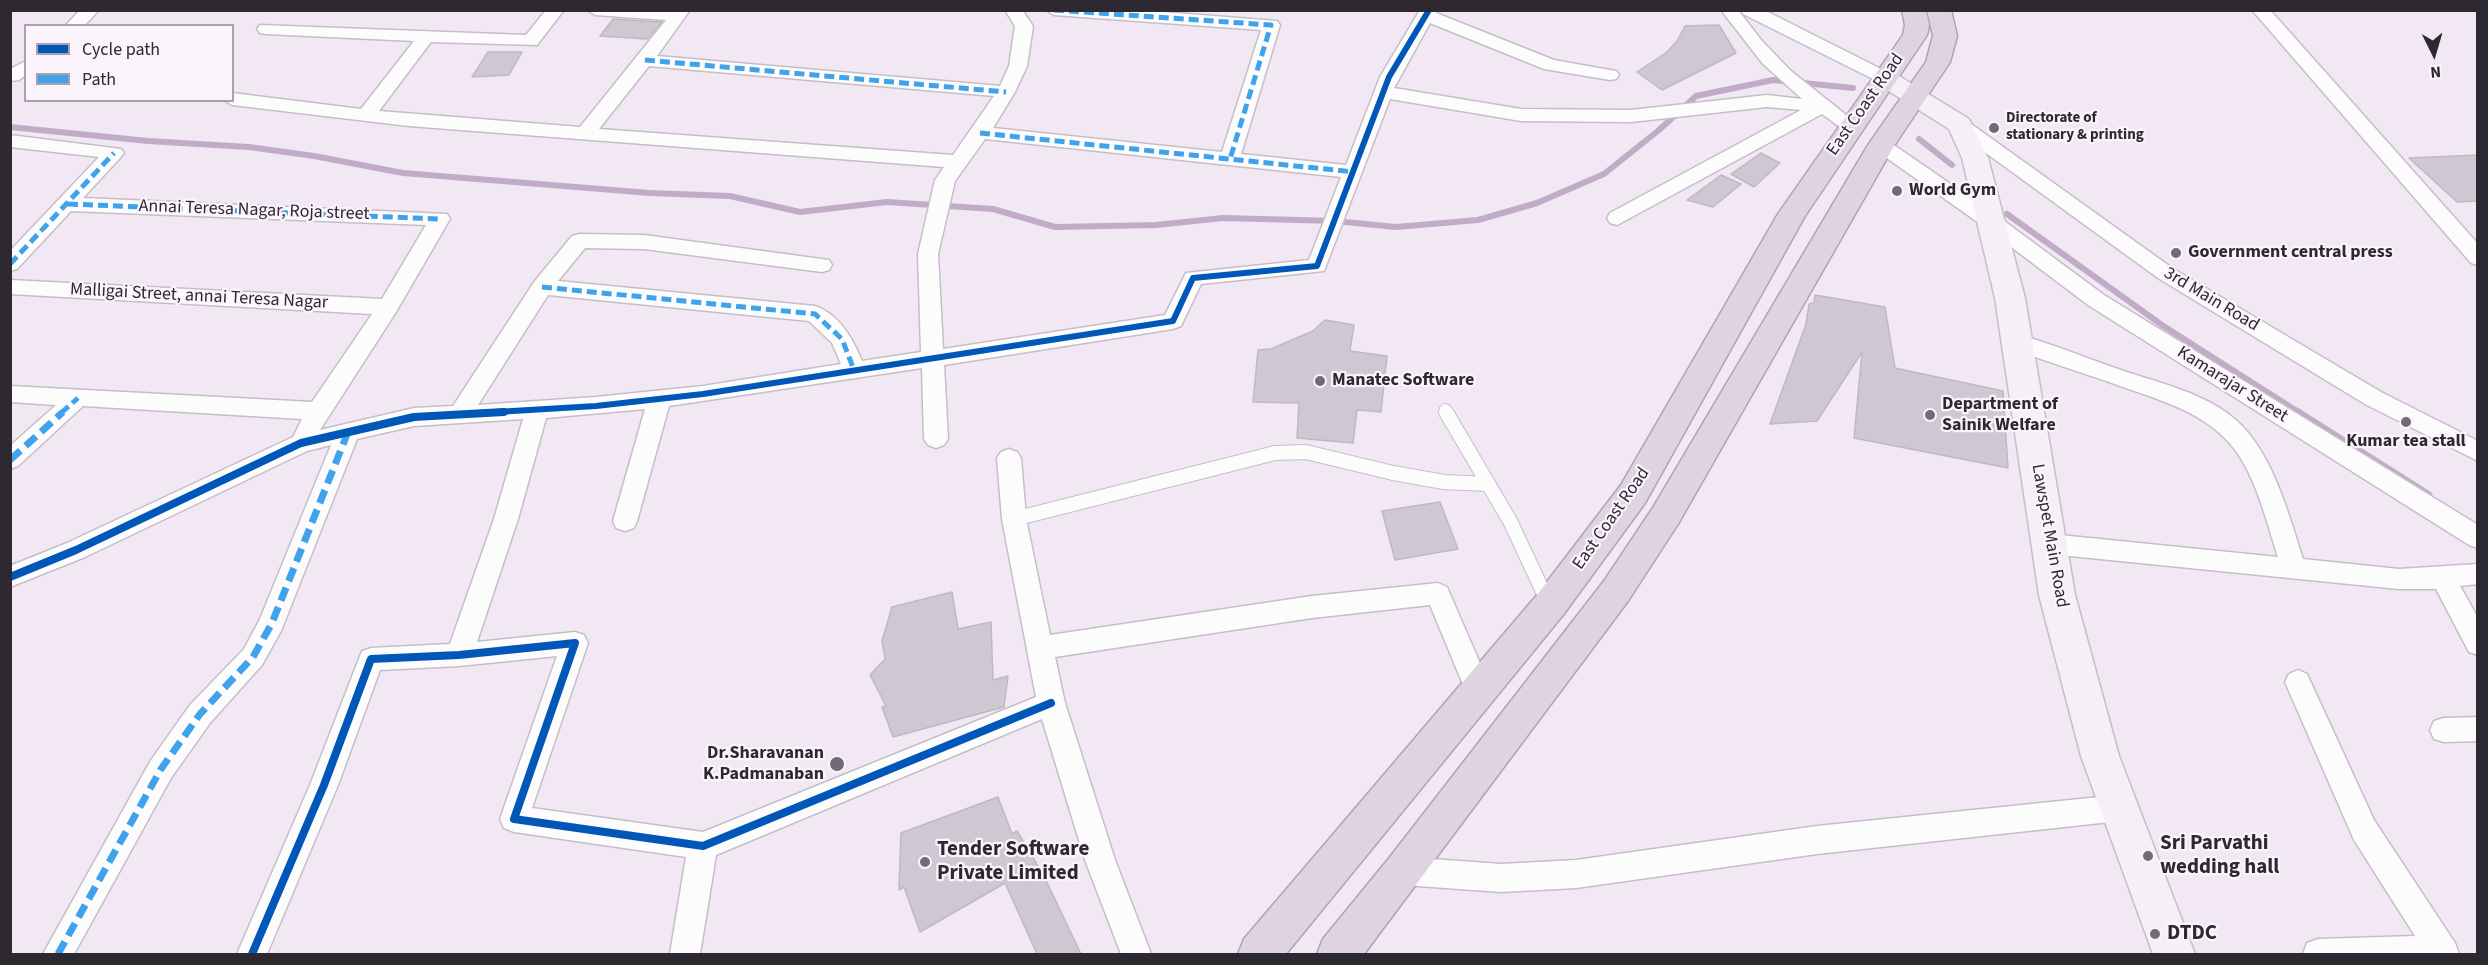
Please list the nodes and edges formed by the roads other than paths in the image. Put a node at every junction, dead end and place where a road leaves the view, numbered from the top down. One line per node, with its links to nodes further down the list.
1 (91, 10): 15 (street)
2 (556, 10): 17 (street)
3 (595, 10): 12 (street)
4 (1013, 10): 22 (street)
5 (1054, 10): 14 (street)
6 (1729, 10): 25 (street)
7 (1749, 10): 20 (street)
8 (1914, 10): 20 (highway, East Coast Road)
9 (1939, 10): 23 (highway, East Coast Road)
10 (2243, 10): 11 (street)
11 (2260, 11): 39 (street)
12 (680, 13): 18 (street)
13 (1428, 13): 19 (street); 21 (street)
14 (1191, 15): 33 (street)
15 (75, 24)
16 (266, 29): 17 (street)
17 (426, 37): 26 (street)
18 (645, 60): 22 (street); 29 (street)
19 (1610, 75)
20 (1885, 78): 23 (street); 28 (highway, East Coast Road)
21 (1387, 84): 25 (street); 35 (street)
22 (1006, 92): 30 (street)
23 (1913, 96): 27 (street); 32 (highway, East Coast Road)
24 (234, 99): 26 (street)
25 (1822, 106): 28 (street); 37 (street)
26 (366, 115): 29 (street)
27 (1960, 125): 38 (street, Lawspet Main Road); 58 (street, 3rd Main Road)
28 (1851, 126): 70 (highway, East Coast Road)
29 (586, 132): 34 (street)
30 (980, 133): 33 (street); 34 (street)
31 (10, 141): 36 (street)
32 (1881, 145): 38 (street, Kamarajar Street); 81 (highway, East Coast Road)
33 (1230, 159): 35 (street)
34 (959, 162): 46 (street)
35 (1354, 172): 46 (street)
36 (68, 204): 40 (street); 44 (street, Annai Teresa Nagar, Roja street)
37 (1617, 218)
38 (1993, 223): 45 (street, Lawspet Main Road); 64 (street, Kamarajar Street)
39 (2478, 258)
40 (10, 264)
41 (822, 266): 43 (street)
42 (10, 287): 44 (street, Malligai Street, annai Teresa Nagar)
43 (542, 287): 47 (street); 54 (street)
44 (388, 307): 53 (street)
45 (2017, 342): 65 (street, Lawspet Main Road); 66 (street)
46 (932, 358): 47 (street); 56 (street)
47 (854, 370): 50 (street)
48 (10, 394): 49 (street)
49 (78, 398): 53 (street); 60 (street)
50 (660, 398): 52 (street); 63 (street)
51 (1444, 409): 61 (lane)
52 (537, 410): 54 (street); 73 (street)
53 (318, 411): 57 (street)
54 (460, 414): 55 (street)
55 (348, 432): 57 (street); 83 (street)
56 (936, 439)
57 (301, 443): 68 (street)
58 (2478, 452)
59 (1009, 458): 62 (street)
60 (10, 460)
61 (1488, 484): 62 (lane); 70 (lane)
62 (1014, 519): 72 (street)
63 (625, 521)
64 (2478, 538)
65 (2050, 544): 66 (street); 79 (street, Lawspet Main Road)
66 (2294, 568): 69 (street)
67 (2478, 574): 69 (street)
68 (10, 577)
69 (2443, 578): 71 (street)
70 (1550, 605): 75 (highway, East Coast Road)
71 (2478, 644)
72 (1041, 648): 75 (street); 76 (street)
73 (459, 656): 80 (street); 84 (street)
74 (2298, 682): 82 (street)
75 (1479, 691): 87 (highway, East Coast Road)
76 (1051, 703): 80 (street); 86 (street)
77 (2478, 729): 78 (street)
78 (2444, 730)
79 (2119, 808): 81 (street); 89 (street, Lawspet Main Road)
80 (703, 846): 85 (street)
81 (1404, 871): 88 (highway, East Coast Road)
82 (2443, 952): 90 (street)
83 (58, 954)
84 (252, 954)
85 (685, 954)
86 (1136, 954)
87 (1260, 954)
88 (1338, 954)
89 (2174, 954)
90 (2318, 954)

